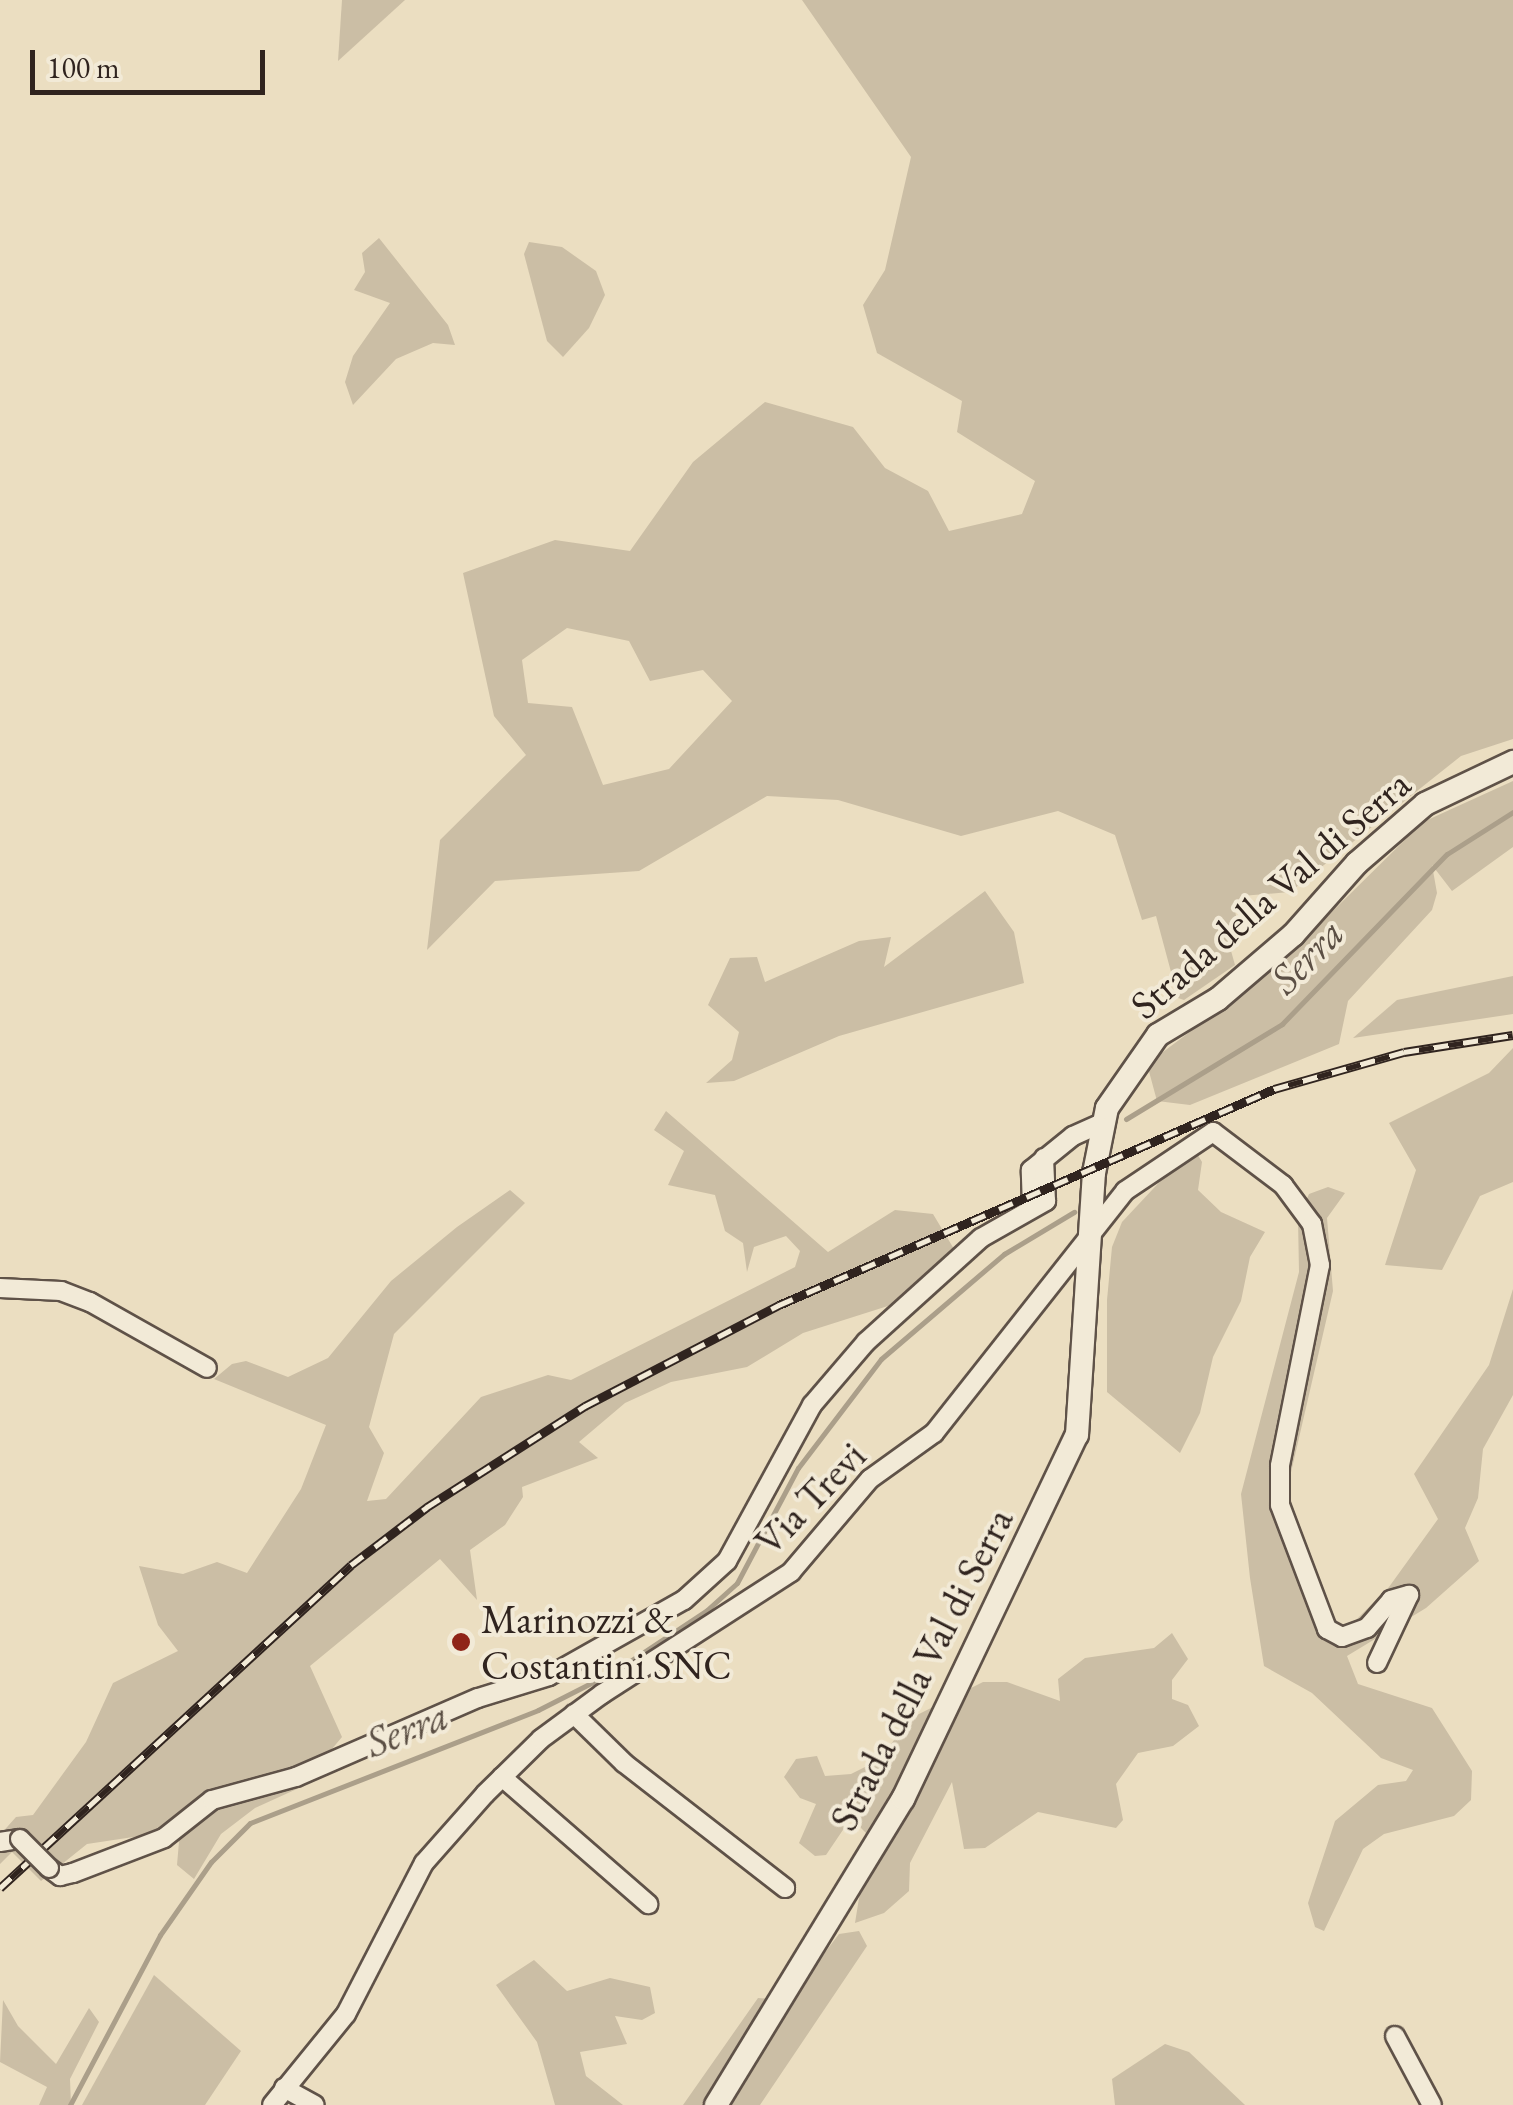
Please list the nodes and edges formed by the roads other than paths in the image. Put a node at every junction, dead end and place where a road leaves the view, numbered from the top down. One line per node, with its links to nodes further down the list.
1 (1513, 762): 2 (street, Strada della Val di Serra)
2 (1100, 1124): 3 (street, Strada della Val di Serra); 9 (street, bridge)
3 (1089, 1234): 6 (street); 7 (street, Via Trevi); 16 (street, Strada della Val di Serra)
4 (0, 1288): 5 (street)
5 (207, 1368)
6 (1377, 1663)
7 (574, 1714): 8 (street, Via Trevi); 10 (street)
8 (502, 1778): 11 (street); 13 (street, Via Trevi)
9 (0, 1842)
10 (784, 1888)
11 (648, 1904)
12 (1394, 2036): 17 (street)
13 (284, 2088): 14 (street, Via Trevi); 15 (street)
14 (272, 2105)
15 (315, 2105)
16 (716, 2105)
17 (1432, 2105)

